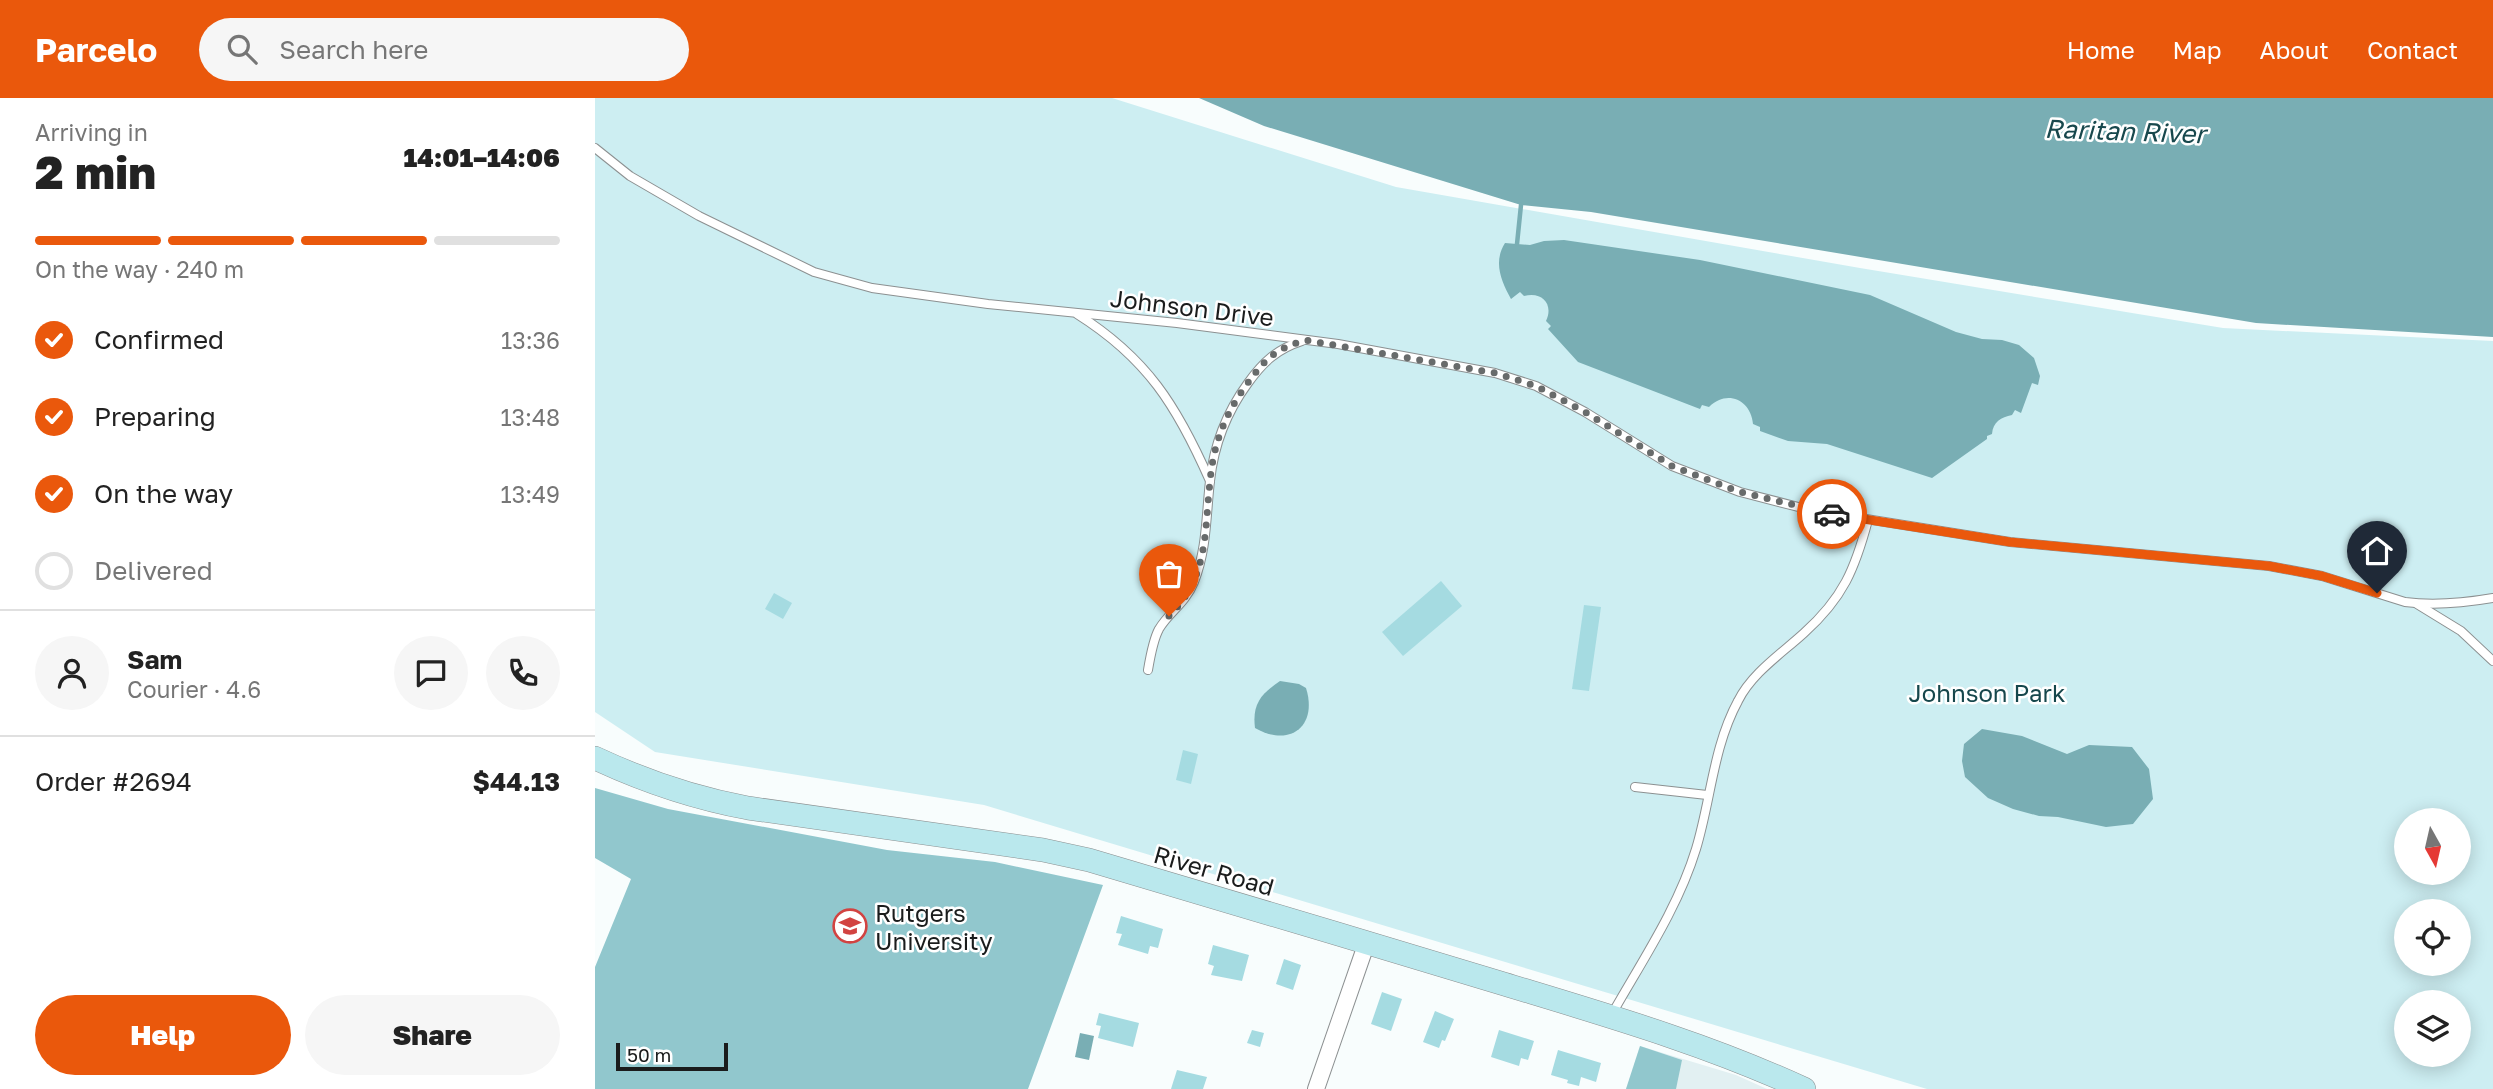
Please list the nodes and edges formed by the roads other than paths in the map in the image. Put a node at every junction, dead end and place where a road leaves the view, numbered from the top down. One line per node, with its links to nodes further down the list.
1 (595, 148): 2 (lane, Johnson Drive)
2 (1075, 313): 3 (lane, Johnson Drive); 4 (lane)
3 (1305, 340): 4 (lane); 5 (lane, Johnson Drive)
4 (1210, 481): 9 (lane)
5 (1868, 520): 7 (lane, Johnson Drive); 12 (lane)
6 (2493, 598): 7 (lane, Johnson Drive)
7 (2417, 604): 8 (lane)
8 (2493, 661)
9 (1148, 670)
10 (595, 758): 13 (street, River Road)
11 (1635, 787): 12 (lane)
12 (1707, 795): 14 (lane)
13 (1367, 942): 14 (street, River Road); 15 (street)
14 (1610, 1016): 16 (street, River Road)
15 (1316, 1089)
16 (1804, 1089)

